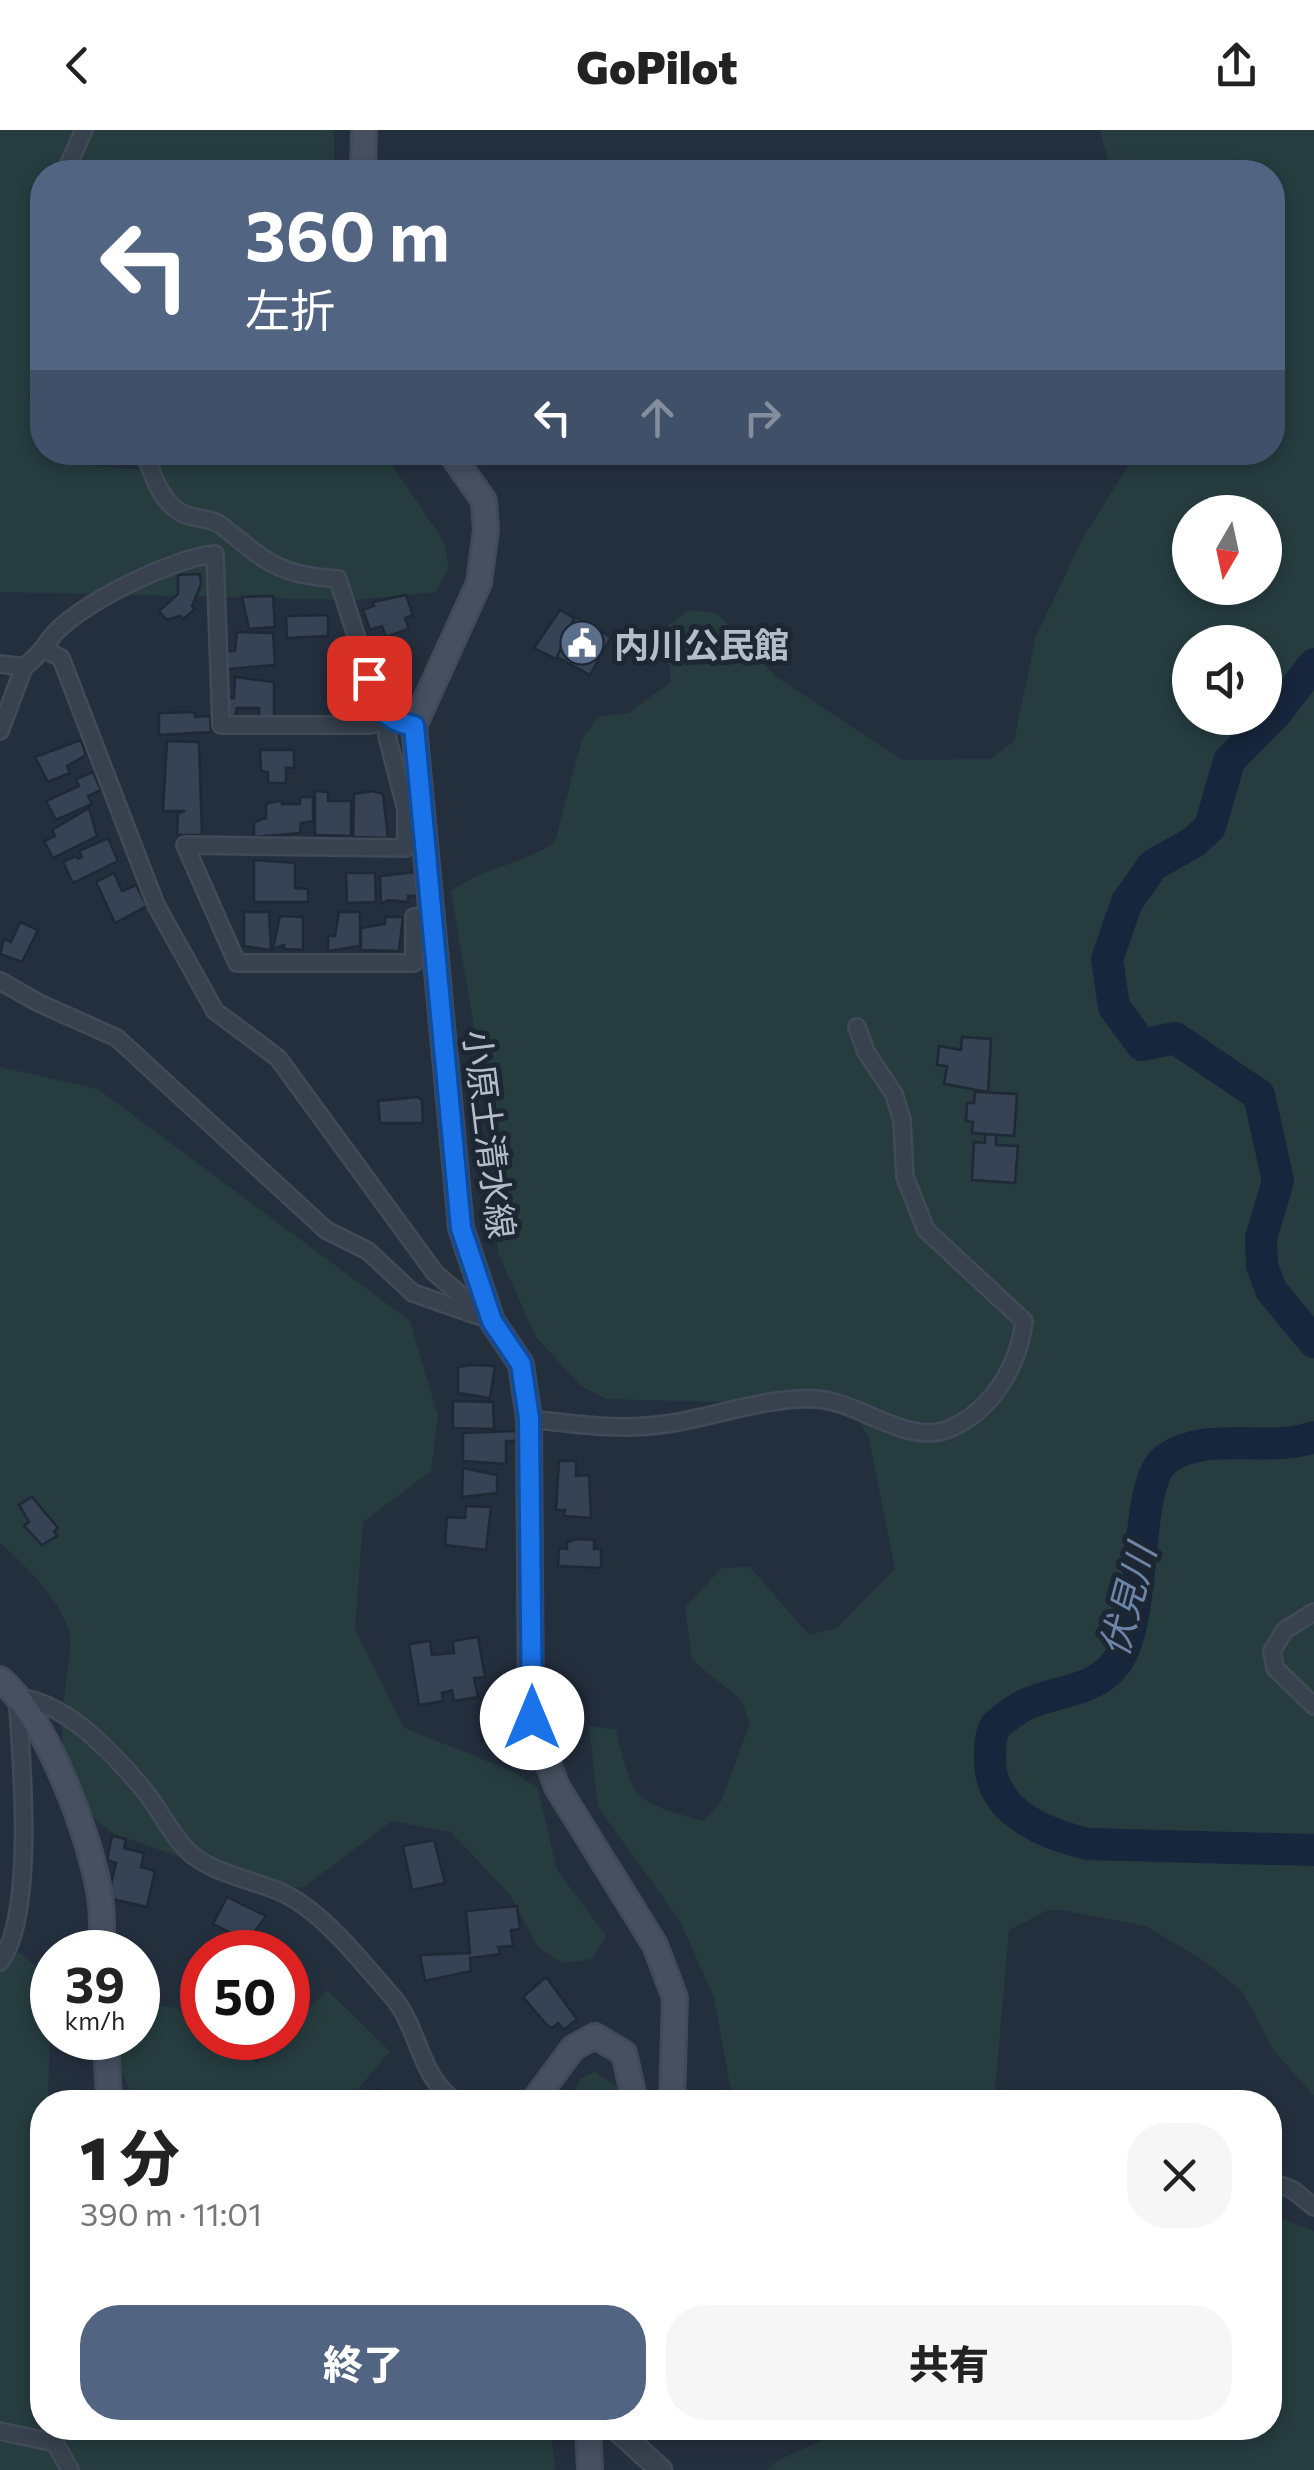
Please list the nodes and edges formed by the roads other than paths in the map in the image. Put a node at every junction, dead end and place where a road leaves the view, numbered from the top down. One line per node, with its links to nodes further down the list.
1 (84, 130): 3 (street)
2 (364, 130): 4 (main road)
3 (70, 160)
4 (363, 160)
5 (149, 465): 10 (street)
6 (459, 465): 11 (main road)
7 (46, 650): 9 (street); 10 (street); 16 (street)
8 (0, 664): 9 (street)
9 (24, 667): 12 (street)
10 (389, 720): 11 (street); 13 (street)
11 (414, 726): 13 (main road, 小原土清水線)
12 (0, 731)
13 (432, 912): 16 (main road, 小原土清水線)
14 (0, 981): 16 (street)
15 (857, 1027): 17 (street)
16 (492, 1321): 17 (main road, 小原土清水線)
17 (529, 1418): 29 (main road, 小原土清水線)
18 (1314, 1612): 21 (street)
19 (1, 1680): 20 (main road)
20 (22, 1698): 22 (main road); 23 (street); 26 (street)
21 (1314, 1706)
22 (101, 1930)
23 (0, 1962)
24 (107, 2060): 25 (main road)
25 (108, 2090)
26 (445, 2090)
27 (541, 2090): 28 (main road)
28 (632, 2090)
29 (672, 2090)
30 (1282, 2186): 31 (street)
31 (1314, 2207)
32 (0, 2430): 33 (street)
33 (30, 2437)
34 (46, 2440): 37 (street)
35 (589, 2440): 38 (main road)
36 (628, 2440): 39 (street)
37 (70, 2470)
38 (590, 2470)
39 (661, 2470)

